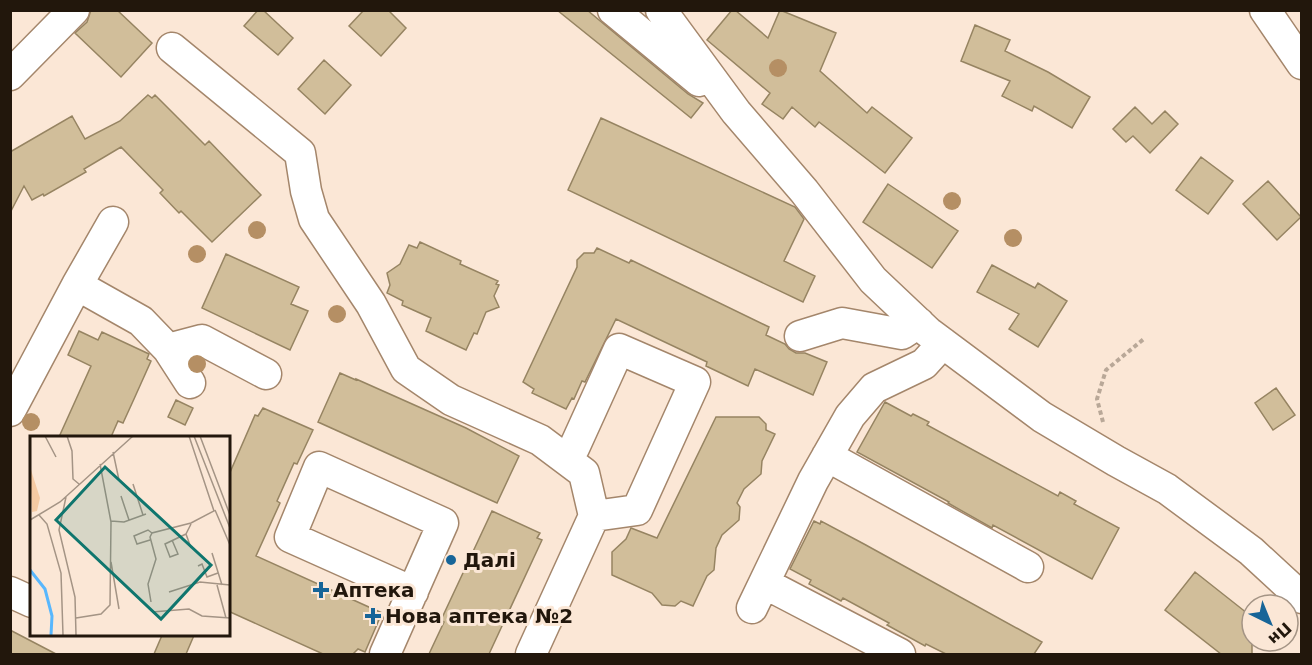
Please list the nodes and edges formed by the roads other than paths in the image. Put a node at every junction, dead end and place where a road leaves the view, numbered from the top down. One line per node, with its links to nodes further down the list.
1 (75, 10): 7 (lane)
2 (613, 10): 8 (lane)
3 (661, 10): 8 (lane)
4 (1265, 10): 6 (lane)
5 (172, 48): 19 (lane)
6 (1302, 63)
7 (10, 75)
8 (736, 112): 11 (lane)
9 (112, 222): 10 (lane)
10 (76, 285): 14 (lane); 17 (lane)
11 (919, 323): 12 (lane); 13 (lane)
12 (800, 336)
13 (943, 343): 18 (lane); 24 (lane)
14 (168, 349): 15 (lane); 16 (lane)
15 (266, 374)
16 (190, 383)
17 (10, 411)
18 (827, 456): 21 (lane); 28 (lane)
19 (564, 458): 20 (lane); 20 (lane)
20 (594, 516): 27 (lane)
21 (1028, 567)
22 (413, 591): 22 (lane); 26 (lane)
23 (10, 592): 25 (lane)
24 (1302, 598)
25 (30, 601)
26 (385, 654)
27 (531, 654)
28 (900, 654)

